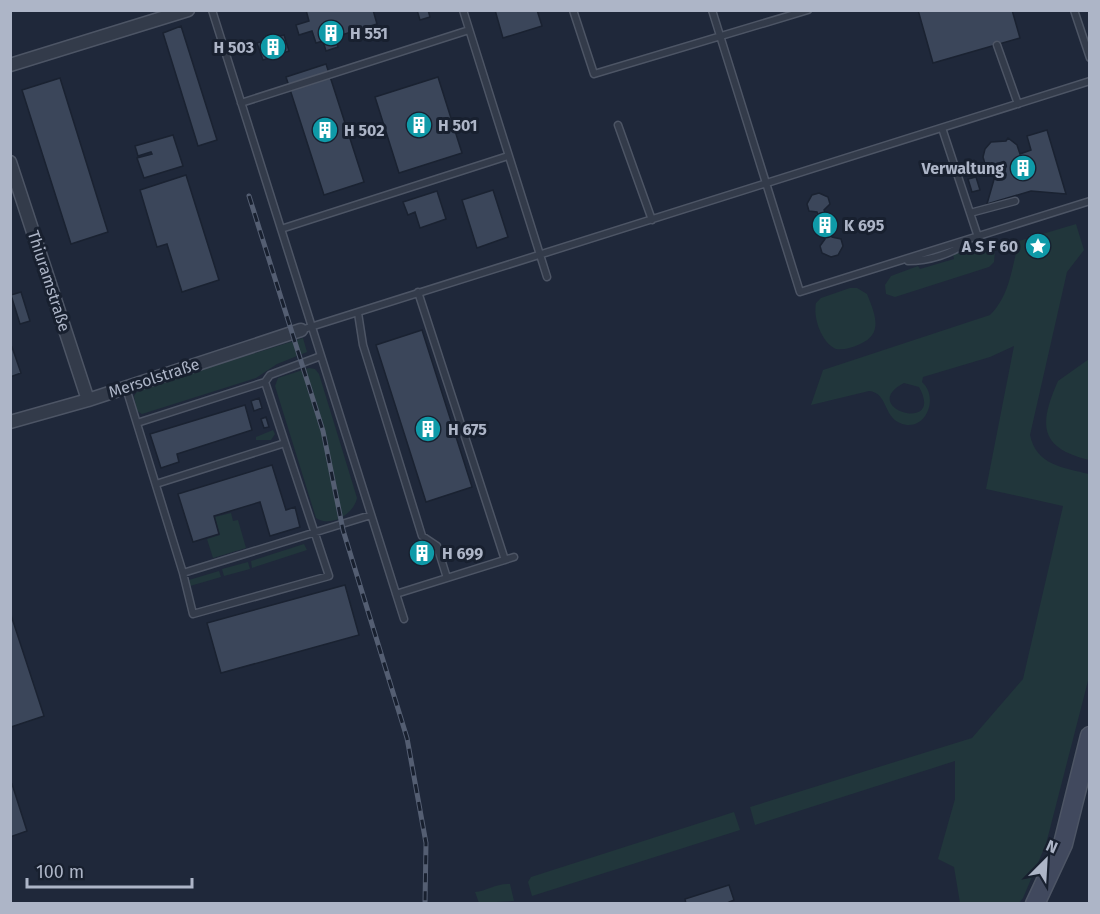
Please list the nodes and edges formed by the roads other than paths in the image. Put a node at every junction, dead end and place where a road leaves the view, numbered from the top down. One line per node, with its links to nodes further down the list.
1 (188, 10): 12 (street)
2 (212, 10): 14 (lane)
3 (463, 10): 8 (lane)
4 (573, 10): 9 (lane)
5 (712, 10): 9 (lane)
6 (808, 10): 9 (lane)
7 (1074, 10): 11 (lane)
8 (469, 30): 14 (lane); 18 (lane)
9 (720, 38): 20 (lane)
10 (997, 45): 15 (lane)
11 (1089, 58)
12 (10, 66)
13 (1089, 81): 15 (lane)
14 (241, 102): 25 (lane)
15 (1018, 104): 17 (lane)
16 (618, 126): 24 (lane)
17 (942, 128): 20 (lane); 23 (lane)
18 (508, 156): 25 (lane); 28 (lane)
19 (10, 162): 37 (street, Thiuramstraße)
20 (766, 184): 24 (lane); 29 (lane)
21 (1015, 201): 23 (lane)
22 (1089, 201): 26 (lane)
23 (970, 213): 26 (lane)
24 (652, 220): 28 (lane)
25 (281, 229): 33 (lane)
26 (978, 237): 27 (lane)
27 (969, 240): 29 (lane); 29 (lane)
28 (540, 253): 30 (lane); 31 (lane)
29 (902, 261)
30 (547, 277)
31 (418, 292): 32 (lane); 45 (lane)
32 (358, 313): 33 (lane); 47 (lane)
33 (303, 330): 34 (lane); 36 (street, Mersolstraße)
34 (321, 356): 35 (lane); 42 (lane)
35 (265, 382): 39 (lane); 40 (lane)
36 (126, 388): 37 (street, Mersolstraße); 39 (lane)
37 (87, 400): 38 (street, Mersolstraße)
38 (10, 422)
39 (137, 423): 41 (lane)
40 (285, 443): 41 (lane); 43 (lane)
41 (156, 484): 46 (lane)
42 (371, 514): 43 (lane); 48 (lane)
43 (314, 532): 46 (lane); 46 (lane)
44 (514, 557): 45 (lane)
45 (505, 560): 47 (lane)
46 (183, 573)
47 (447, 578): 48 (lane)
48 (396, 594): 49 (lane)
49 (404, 619)
50 (1089, 736): 51 (main road)
51 (1035, 903)

